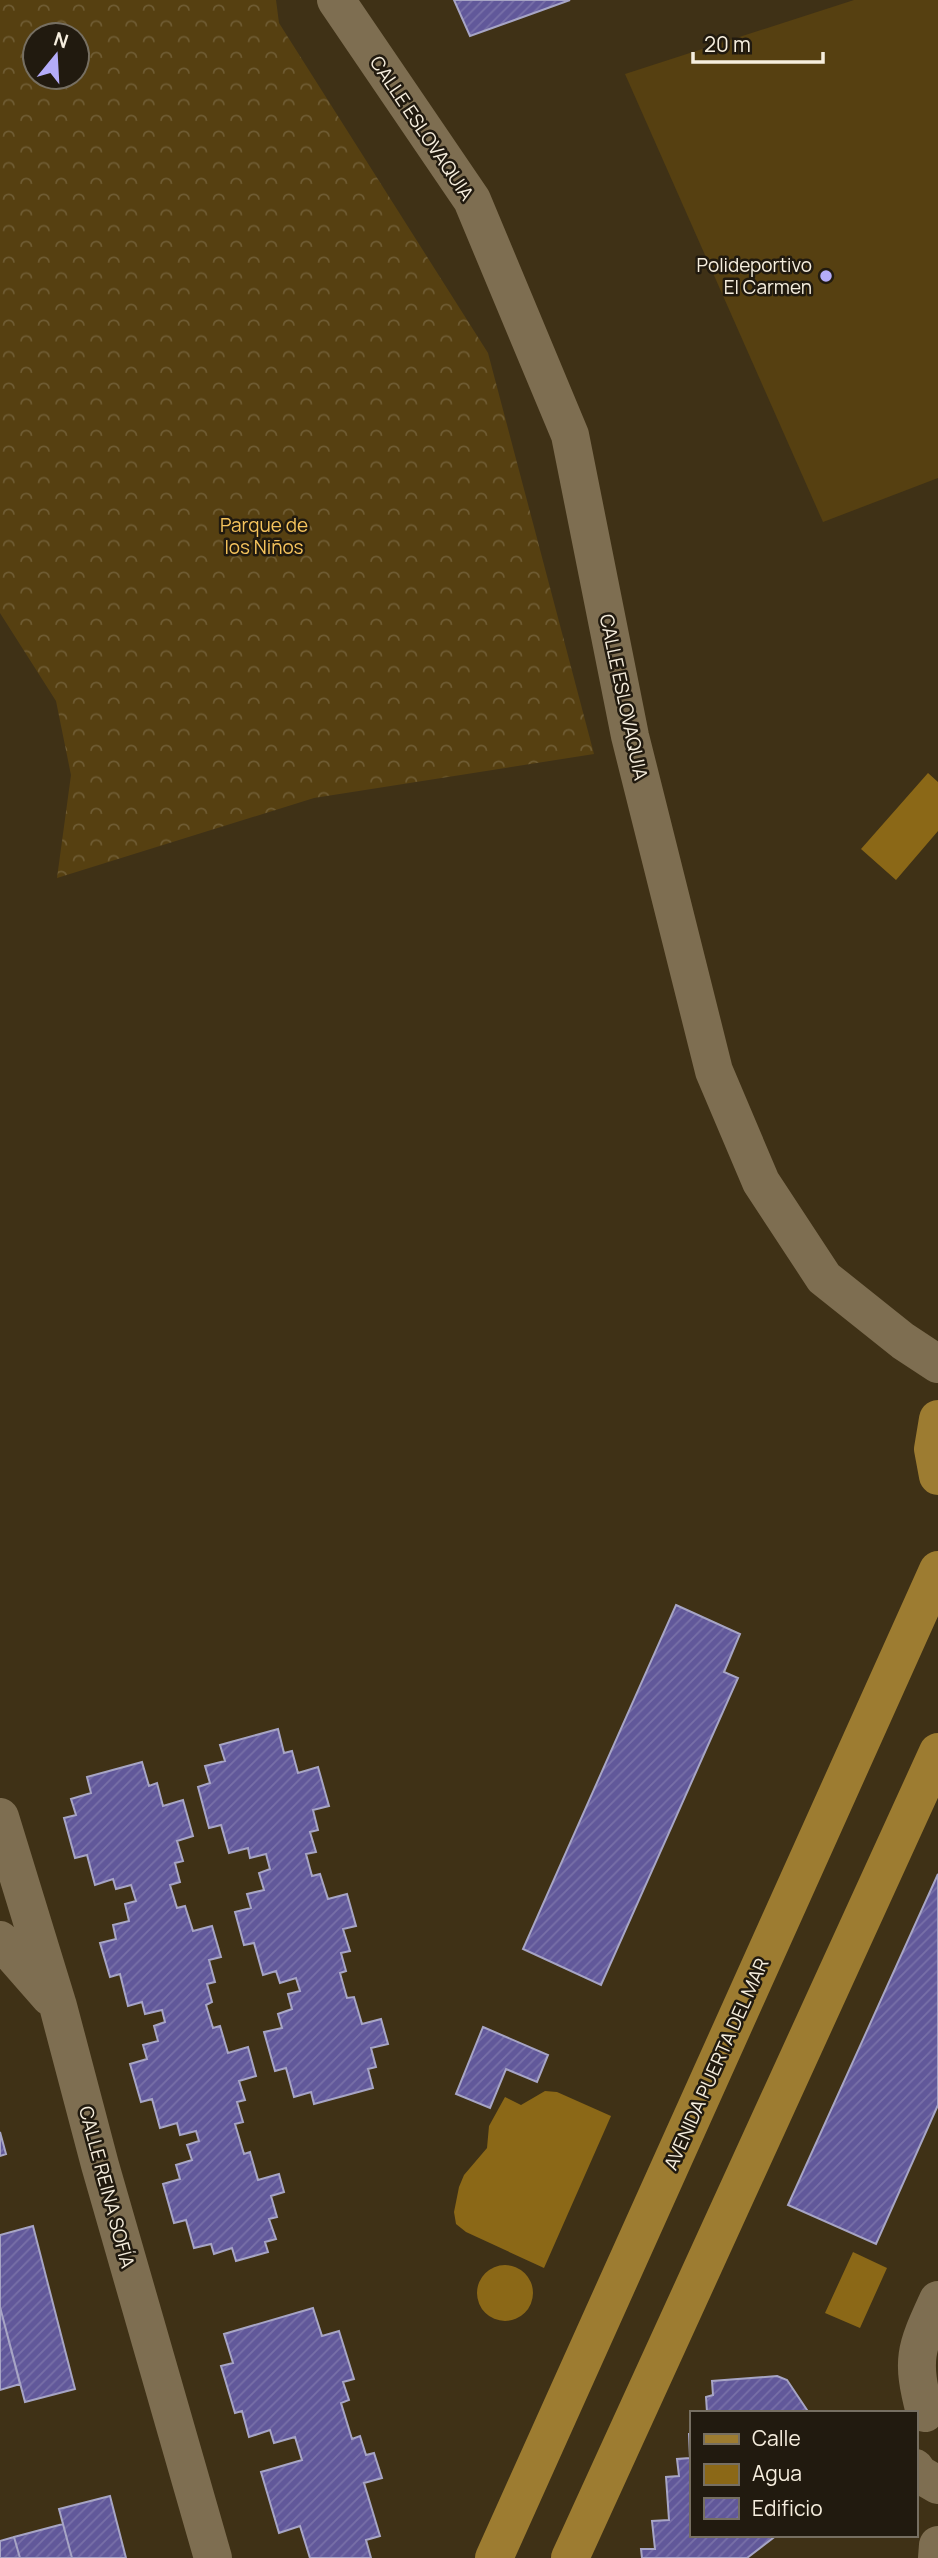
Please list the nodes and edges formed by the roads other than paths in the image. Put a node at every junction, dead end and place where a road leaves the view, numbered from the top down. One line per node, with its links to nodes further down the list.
1 (336, 0): 2 (street, CALLE ESLOVAQUIA)
2 (938, 1364)
3 (938, 1419): 4 (main road)
4 (938, 1476)
5 (938, 1570): 16 (main road, AVENIDA PUERTA DEL MAR)
6 (938, 1752): 17 (main road)
7 (1, 1823): 9 (street, CALLE REINA SOFÍA)
8 (0, 1940): 9 (street)
9 (58, 2006): 15 (street, CALLE REINA SOFÍA)
10 (934, 2318): 11 (street)
11 (926, 2414)
12 (917, 2471): 13 (street)
13 (938, 2485)
14 (938, 2545): 18 (street)
15 (213, 2558)
16 (494, 2558)
17 (570, 2558)
18 (937, 2558)

